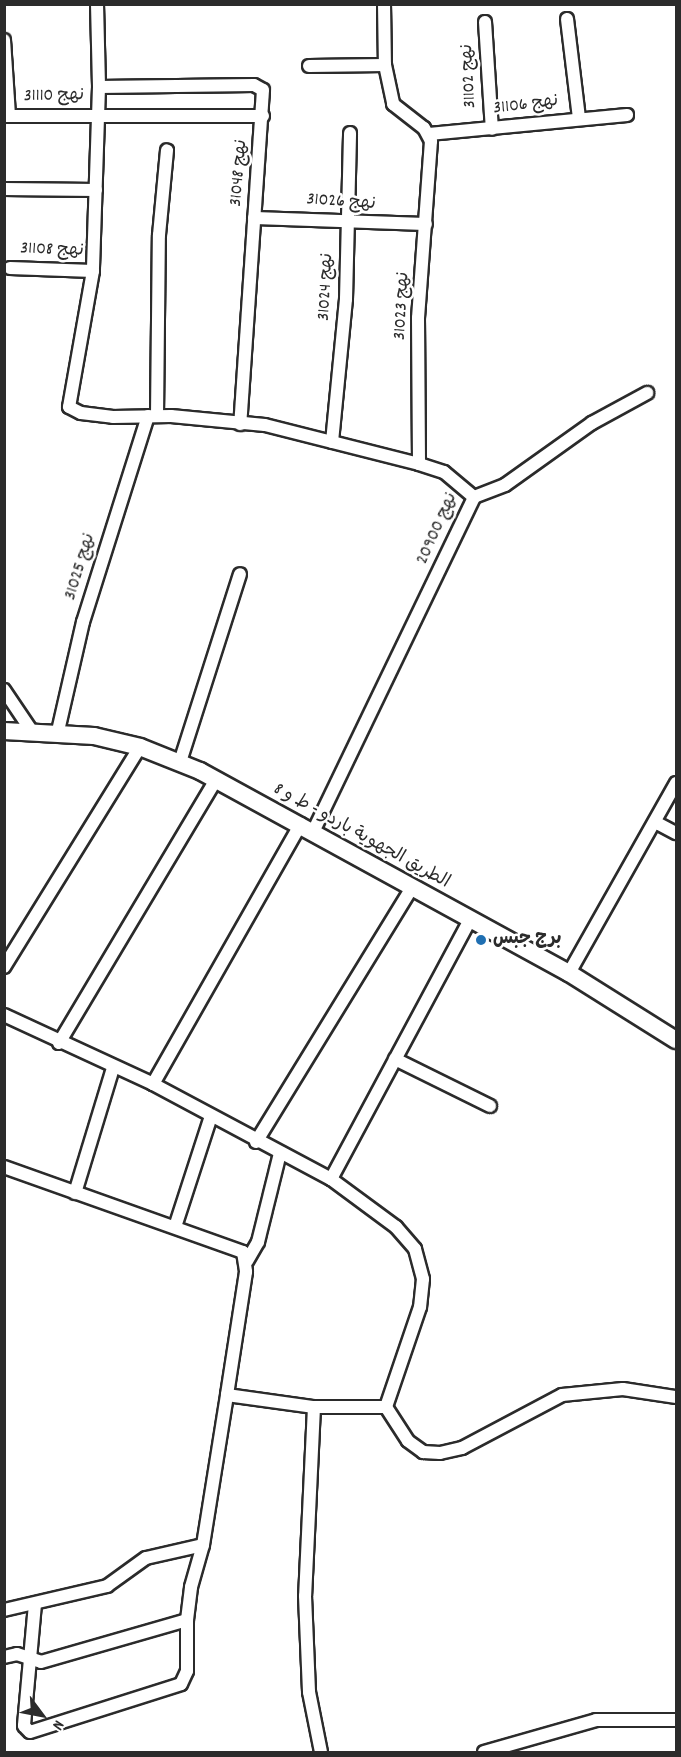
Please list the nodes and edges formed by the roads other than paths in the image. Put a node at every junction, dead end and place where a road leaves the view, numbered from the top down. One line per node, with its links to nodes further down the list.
1 (97, 4): 8 (street)
2 (384, 4): 6 (street)
3 (567, 19): 13 (street)
4 (485, 22): 14 (street, نهج 31102)
5 (4, 40): 11 (street)
6 (385, 65): 7 (street); 16 (street)
7 (309, 66)
8 (99, 87): 9 (street); 12 (street, نهج 31048)
9 (99, 114): 11 (street, نهج 31110); 12 (street, نهج 31110); 19 (street)
10 (627, 115): 13 (street, نهج 31106)
11 (7, 116)
12 (263, 116): 20 (street, نهج 31048)
13 (579, 118): 14 (street, نهج 31106)
14 (492, 129): 16 (street, نهج 31106)
15 (350, 133): 21 (street, نهج 31024)
16 (429, 134): 22 (street, نهج 31023)
17 (167, 150): 26 (street, نهج 31025)
18 (4, 189): 19 (street)
19 (96, 190): 24 (street)
20 (254, 218): 21 (street, نهج 31026); 27 (street, نهج 31048)
21 (347, 223): 22 (street, نهج 31026); 28 (street, نهج 31024)
22 (426, 224): 29 (street, نهج 31023)
23 (10, 268): 24 (street, نهج 31108)
24 (93, 271): 26 (street, نهج 20900)
25 (647, 393): 30 (street)
26 (153, 416): 27 (street, نهج 20900); 35 (street, نهج 31025)
27 (240, 424): 28 (street, نهج 20900)
28 (332, 442): 29 (street, نهج 20900)
29 (419, 464): 30 (street, نهج 20900)
30 (474, 497): 41 (street, نهج 20900)
31 (240, 574): 37 (street)
32 (4, 690): 33 (street)
33 (31, 730): 34 (main road, الطريق الجهوية باردو - ط و 8); 35 (main road, الطريق الجهوية باردو - ط و 8)
34 (4, 731)
35 (58, 731): 36 (main road, الطريق الجهوية باردو - ط و 8)
36 (140, 747): 37 (main road, الطريق الجهوية باردو - ط و 8); 45 (street)
37 (180, 762): 38 (main road, الطريق الجهوية باردو - ط و 8)
38 (216, 780): 41 (main road, الطريق الجهوية باردو - ط و 8); 49 (street)
39 (676, 783): 40 (street)
40 (655, 822): 42 (street); 46 (street)
41 (307, 828): 43 (main road, الطريق الجهوية باردو - ط و 8); 52 (street, نهج 20900)
42 (676, 833)
43 (411, 889): 44 (main road, الطريق الجهوية باردو - ط و 8); 55 (street)
44 (470, 920): 46 (main road, الطريق الجهوية باردو - ط و 8); 50 (street)
45 (4, 967)
46 (569, 972): 48 (main road, الطريق الجهوية باردو - ط و 8)
47 (4, 1015): 49 (street)
48 (676, 1040)
49 (59, 1043): 51 (street)
50 (395, 1059): 53 (street); 58 (street)
51 (113, 1068): 52 (street); 59 (street)
52 (153, 1084): 54 (street)
53 (490, 1106)
54 (211, 1116): 55 (street); 60 (street)
55 (256, 1142): 56 (street)
56 (280, 1153): 58 (street); 61 (street)
57 (4, 1167): 59 (street)
58 (331, 1179): 65 (street)
59 (75, 1193): 60 (street)
60 (175, 1227): 61 (street)
61 (247, 1261): 62 (street)
62 (227, 1395): 64 (street); 66 (street)
63 (676, 1397): 65 (street)
64 (315, 1407): 65 (street); 73 (street)
65 (386, 1407)
66 (203, 1545): 67 (street); 69 (street)
67 (35, 1604): 68 (street); 71 (street)
68 (4, 1610)
69 (187, 1620): 71 (street); 71 (street)
70 (4, 1657): 71 (street)
71 (29, 1659)
72 (676, 1720): 74 (street)
73 (321, 1752)
74 (484, 1752)

